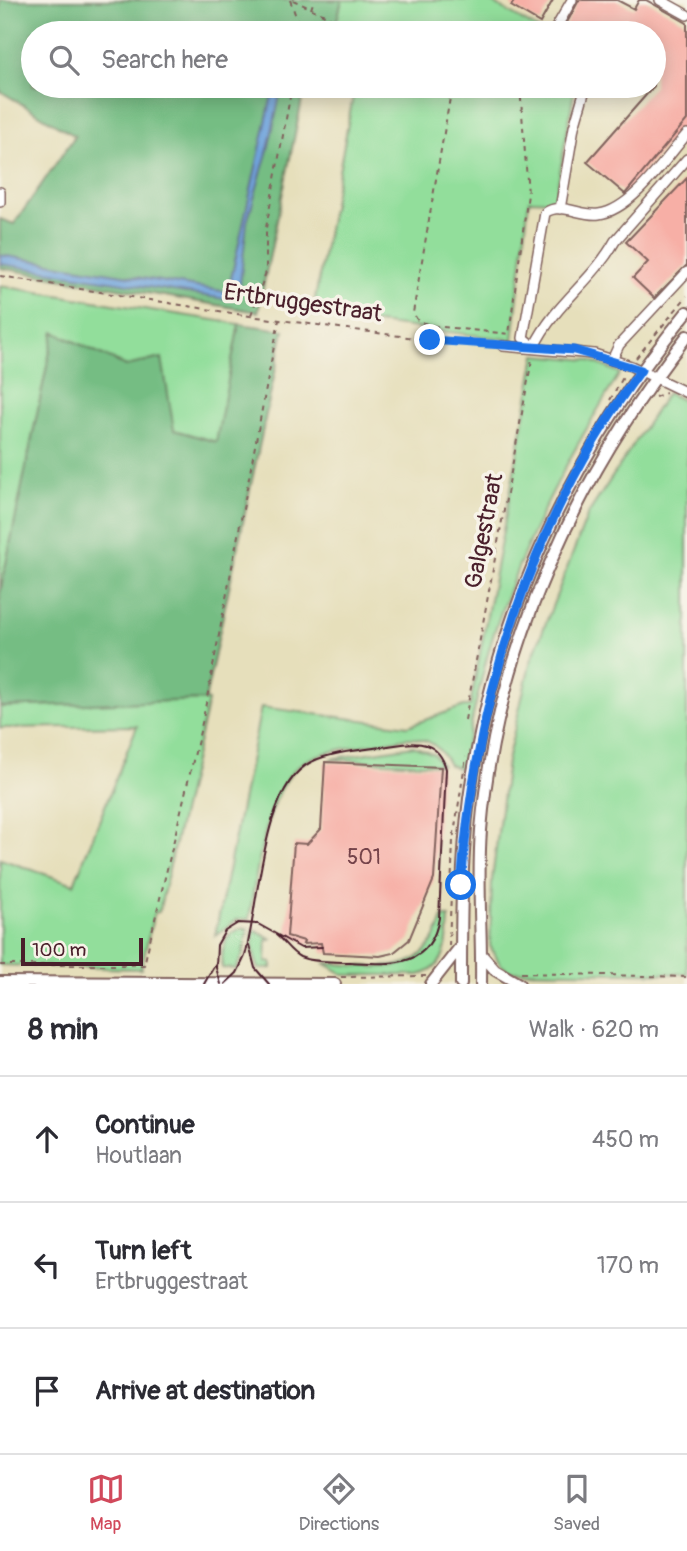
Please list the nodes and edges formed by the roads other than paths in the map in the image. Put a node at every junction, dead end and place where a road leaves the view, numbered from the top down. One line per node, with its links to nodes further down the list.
1 (572, 0): 4 (street)
2 (660, 0): 3 (street)
3 (687, 15)
4 (560, 21)
5 (582, 98): 10 (street)
6 (687, 134): 10 (street)
7 (687, 159): 15 (street)
8 (0, 192): 9 (street)
9 (0, 202)
10 (560, 209): 15 (street)
11 (687, 272): 16 (street)
12 (687, 312): 17 (main road)
13 (687, 336): 18 (main road)
14 (503, 346): 15 (street)
15 (534, 347): 16 (street)
16 (612, 360): 17 (street)
17 (636, 368): 18 (street); 20 (main road)
18 (655, 377): 19 (street); 21 (main road)
19 (687, 392)
20 (461, 945): 24 (main road); 25 (main road)
21 (480, 954): 26 (main road); 27 (main road)
22 (0, 983): 23 (main road)
23 (335, 984)
24 (431, 984)
25 (461, 984)
26 (481, 984)
27 (519, 984)

